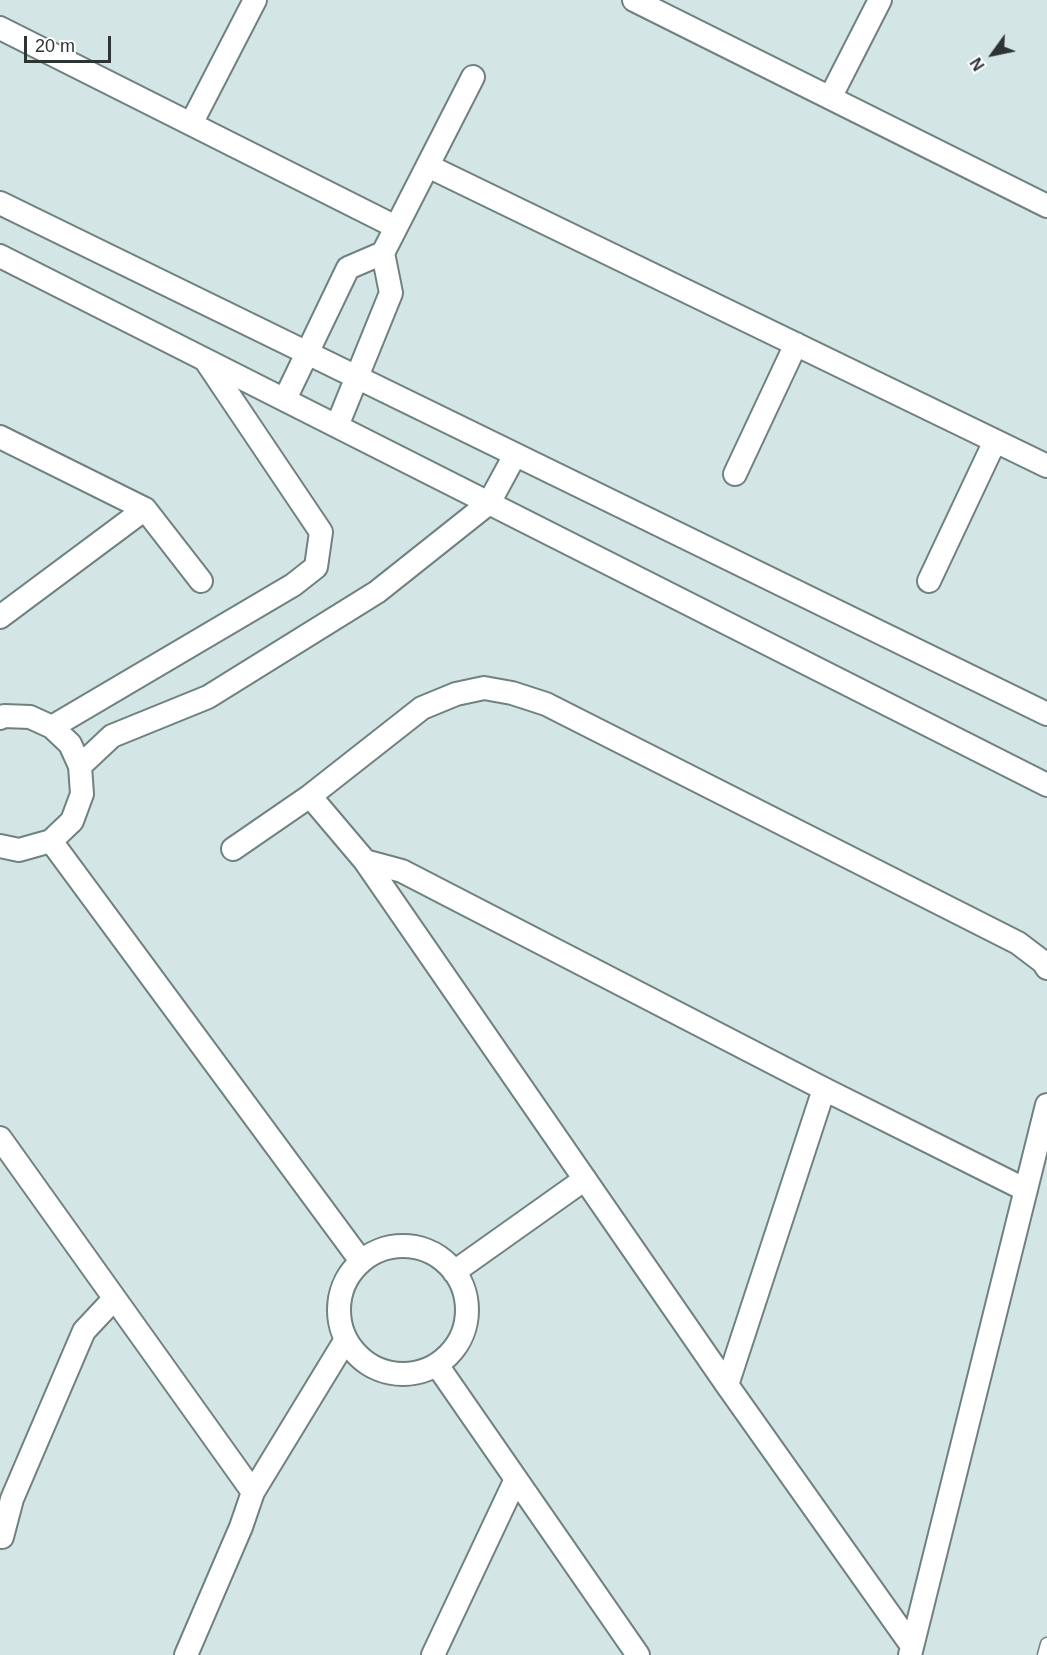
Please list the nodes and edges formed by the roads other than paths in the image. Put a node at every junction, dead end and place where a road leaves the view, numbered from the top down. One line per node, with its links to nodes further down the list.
1 (255, 0): 7 (street)
2 (634, 0): 6 (street)
3 (880, 0): 6 (street)
4 (0, 28): 7 (street)
5 (474, 77): 8 (street)
6 (831, 96): 10 (street)
7 (191, 124): 11 (street)
8 (428, 166): 11 (street); 14 (street)
9 (0, 203): 15 (street)
10 (1047, 206)
11 (396, 227): 12 (street)
12 (383, 253): 15 (street); 17 (street)
13 (0, 256): 16 (street)
14 (796, 344): 21 (street); 24 (street)
15 (307, 354): 17 (street); 18 (street)
16 (205, 359): 18 (street); 32 (street)
17 (356, 378): 19 (street); 22 (street)
18 (285, 399): 19 (street)
19 (337, 426): 25 (street)
20 (0, 437): 26 (street)
21 (995, 441): 23 (street); 28 (street)
22 (514, 455): 25 (street); 30 (street)
23 (1047, 466)
24 (735, 474)
25 (489, 503): 33 (street); 34 (street)
26 (145, 509): 27 (street); 29 (street)
27 (201, 581)
28 (930, 581)
29 (0, 617)
30 (1047, 714)
31 (0, 718): 32 (street)
32 (52, 727): 33 (street)
33 (80, 765): 36 (street)
34 (1047, 785)
35 (310, 796): 38 (street); 39 (street); 40 (street)
36 (51, 841): 37 (street); 46 (street)
37 (0, 846)
38 (232, 849)
39 (365, 861): 41 (street); 44 (street)
40 (1047, 968)
41 (824, 1089): 45 (street); 51 (street)
42 (1047, 1105): 45 (street)
43 (0, 1138): 48 (street)
44 (585, 1179): 47 (street); 51 (street)
45 (1026, 1190): 57 (street)
46 (361, 1261): 47 (street); 49 (street)
47 (454, 1272): 50 (street)
48 (114, 1299): 53 (street); 54 (street)
49 (345, 1341): 50 (street); 53 (street)
50 (436, 1365): 52 (street)
51 (727, 1385): 57 (street)
52 (516, 1479): 59 (street); 60 (street)
53 (253, 1492): 58 (street)
54 (6, 1498): 55 (street)
55 (2, 1537)
56 (1047, 1644): 61 (lane)
57 (911, 1651)
58 (186, 1655)
59 (434, 1655)
60 (638, 1655)
61 (1044, 1655)

